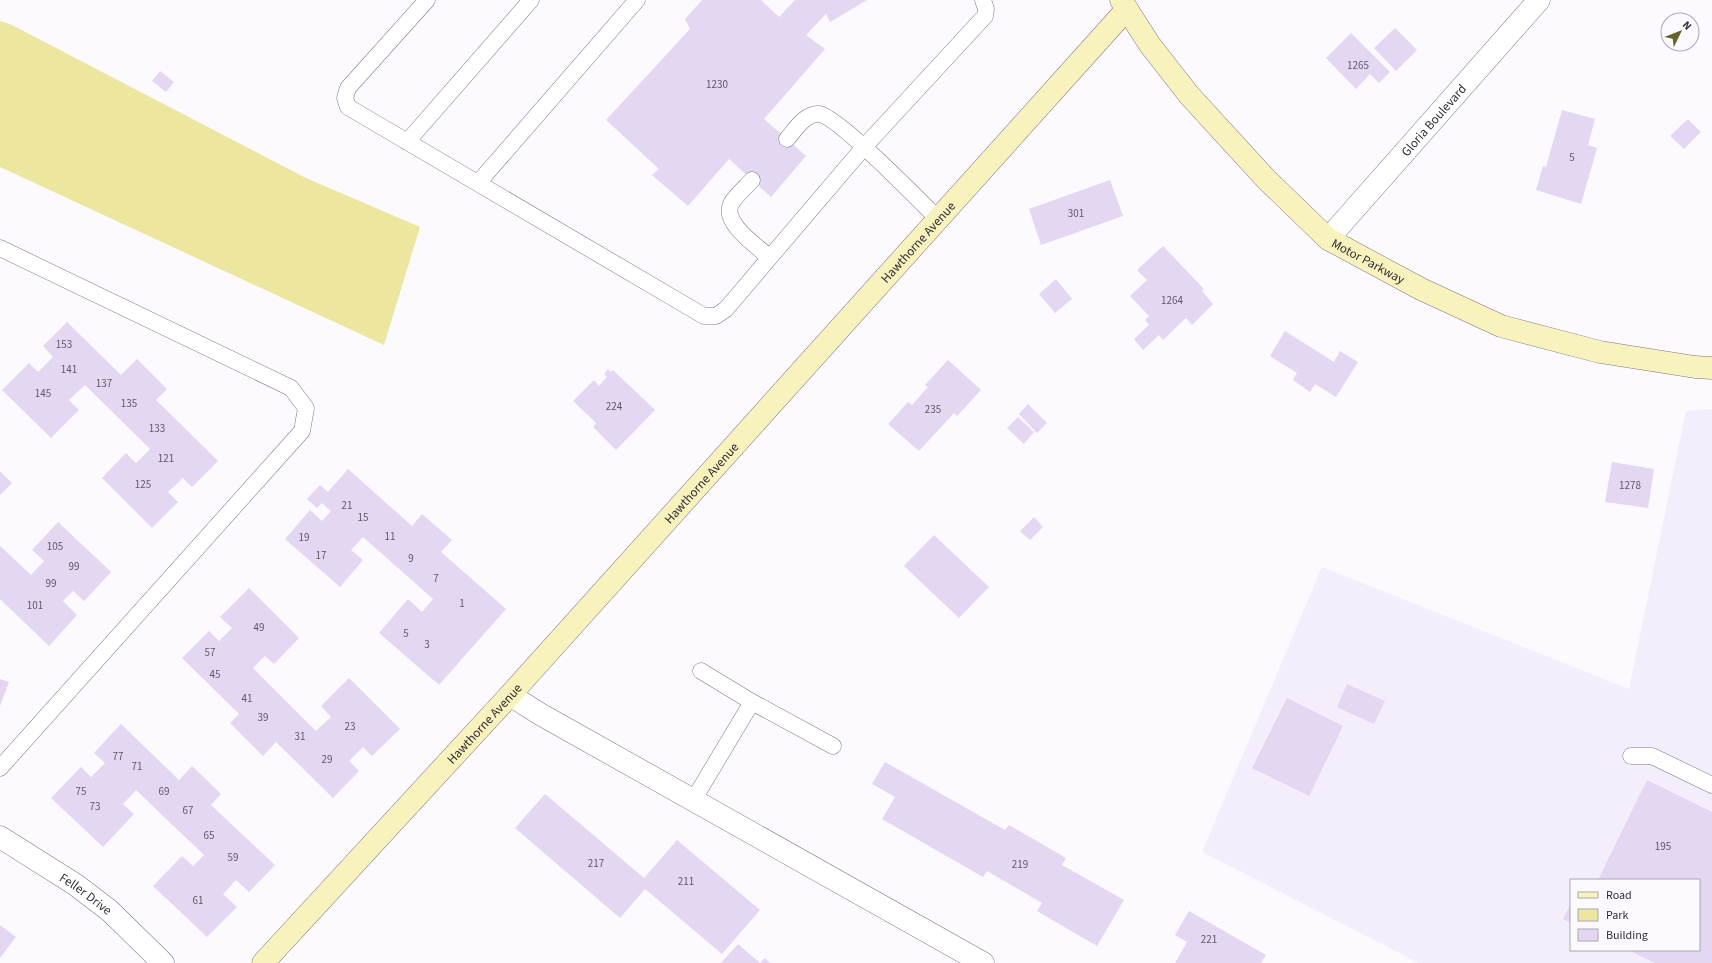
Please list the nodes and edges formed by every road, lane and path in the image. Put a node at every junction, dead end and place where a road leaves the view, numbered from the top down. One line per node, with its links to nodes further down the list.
1 (427, 0): 8 (lane)
2 (531, 0): 8 (lane)
3 (638, 0): 11 (lane)
4 (983, 0): 9 (lane)
5 (1539, 0): 13 (street, Gloria Boulevard)
6 (1127, 3): 12 (street, Hawthorne Avenue); 13 (street, Motor Parkway)
7 (787, 139): 9 (lane)
8 (407, 142): 11 (lane)
9 (864, 147): 12 (lane); 15 (lane)
10 (752, 180): 15 (lane)
11 (478, 183): 15 (lane)
12 (938, 219): 18 (street, Hawthorne Avenue)
13 (1328, 239): 16 (street, Motor Parkway)
14 (0, 248): 22 (lane)
15 (769, 257)
16 (1712, 368)
17 (701, 671): 19 (lane)
18 (510, 695): 24 (street); 27 (street, Hawthorne Avenue)
19 (752, 702): 20 (lane); 24 (lane)
20 (833, 746)
21 (1631, 756): 23 (lane)
22 (0, 768)
23 (1712, 785)
24 (694, 799): 28 (street)
25 (0, 837): 26 (street, Feller Drive)
26 (163, 963)
27 (263, 963)
28 (983, 963)

